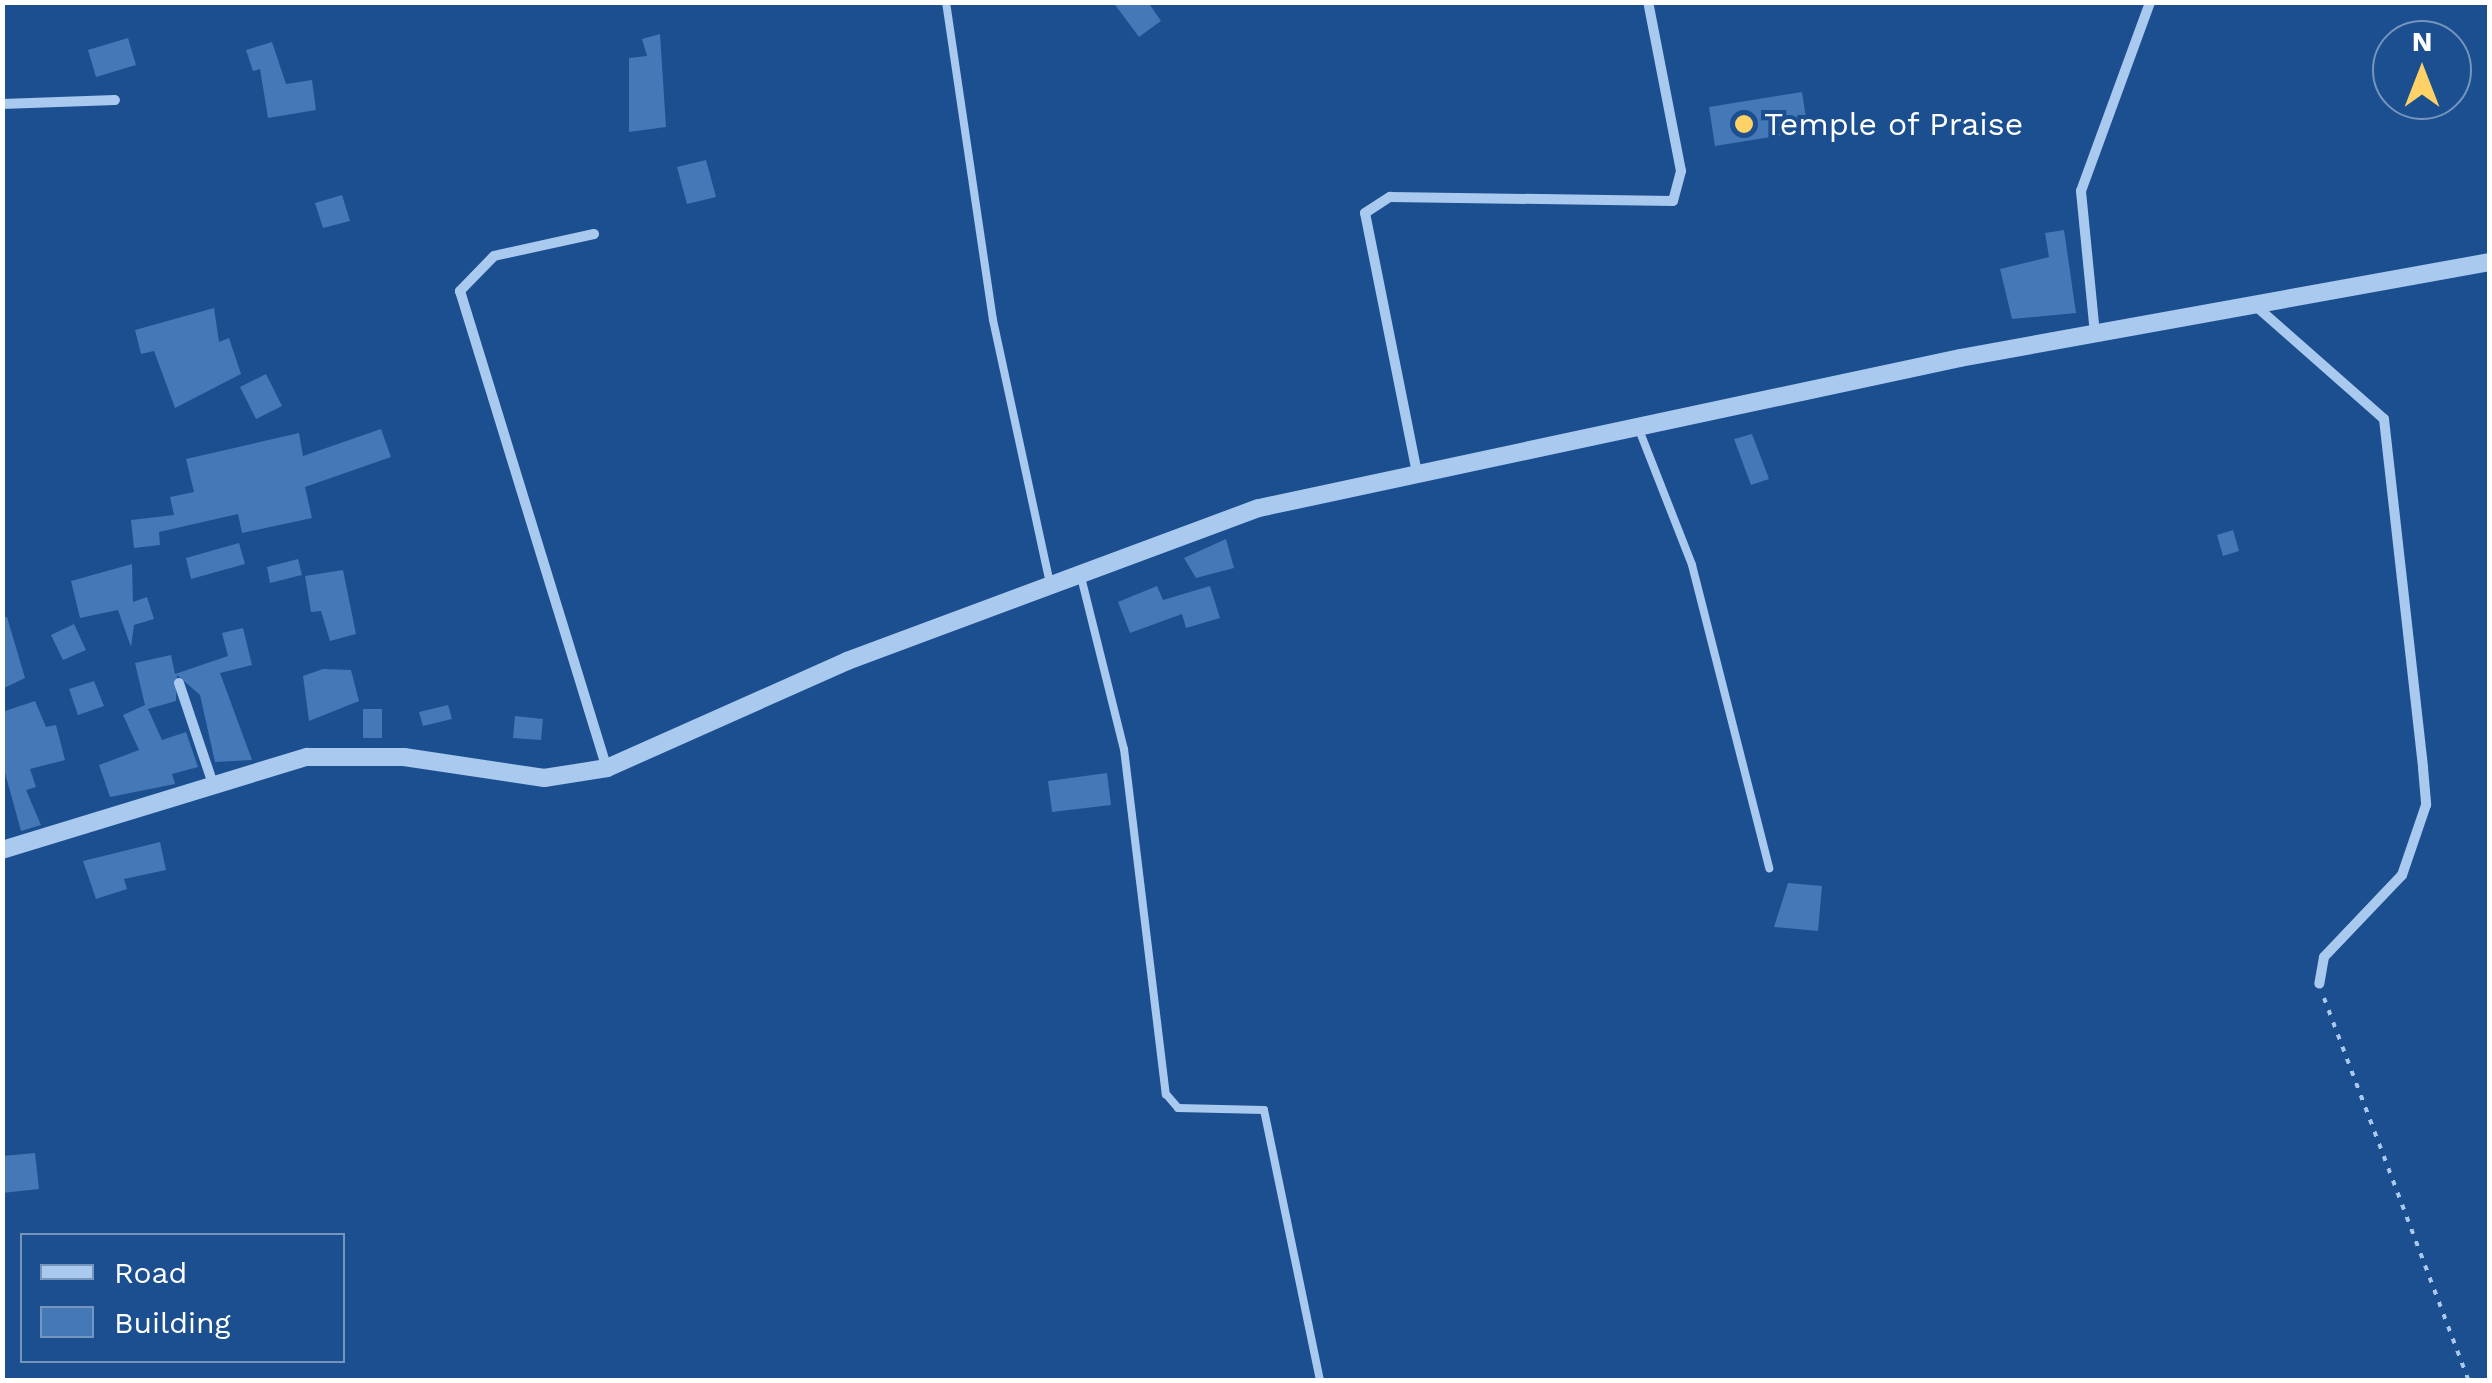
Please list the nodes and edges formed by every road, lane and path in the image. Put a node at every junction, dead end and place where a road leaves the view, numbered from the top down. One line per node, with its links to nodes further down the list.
1 (946, 2): 13 (lane)
2 (1648, 2): 11 (street)
3 (2150, 2): 9 (street)
4 (115, 100): 5 (street)
5 (2, 104)
6 (594, 234): 15 (street)
7 (2490, 262): 8 (street)
8 (2258, 308): 9 (street); 19 (street)
9 (2095, 334): 10 (street)
10 (1637, 423): 11 (street); 18 (lane)
11 (1417, 472): 12 (street)
12 (1080, 577): 13 (street); 20 (lane)
13 (1051, 590): 15 (street)
14 (179, 683): 16 (street)
15 (607, 768): 16 (street)
16 (213, 784): 17 (street)
17 (2, 850)
18 (1769, 868)
19 (2319, 984): 21 (path)
20 (1320, 1380)
21 (2468, 1380)

